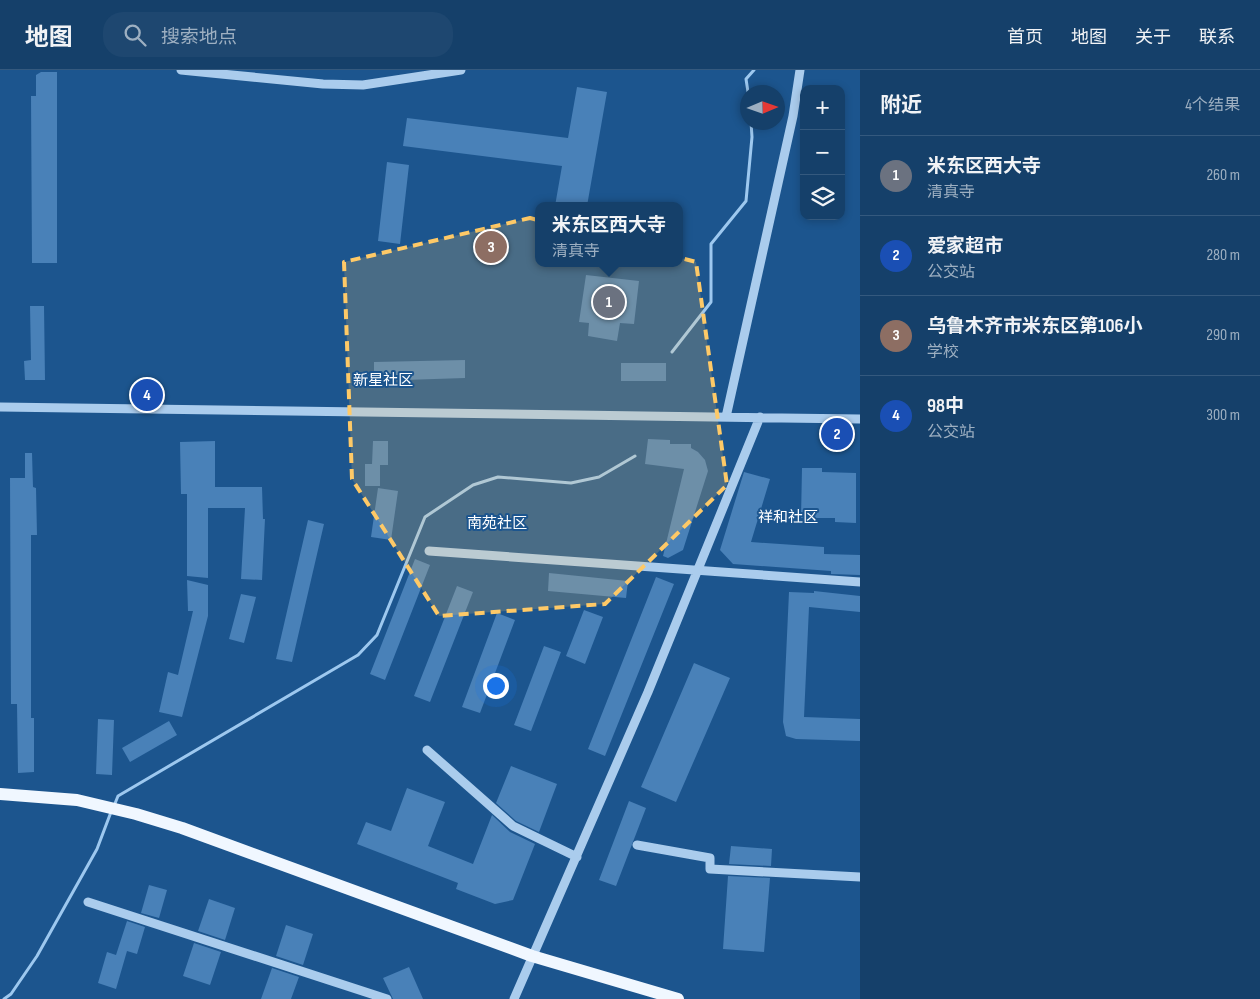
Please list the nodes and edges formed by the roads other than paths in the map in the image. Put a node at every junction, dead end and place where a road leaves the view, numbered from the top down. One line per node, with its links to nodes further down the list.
1 (181, 70): 2 (street)
2 (461, 70)
3 (800, 70): 5 (street)
4 (0, 407): 5 (street)
5 (726, 417): 6 (street)
6 (760, 417): 7 (street); 9 (street)
7 (860, 419)
8 (429, 551): 9 (street)
9 (698, 570): 10 (street); 14 (street)
10 (860, 582)
11 (427, 750): 14 (street)
12 (0, 794): 17 (main road)
13 (638, 845): 15 (street)
14 (577, 857): 17 (street)
15 (860, 877)
16 (88, 902): 18 (street)
17 (532, 956): 19 (street); 20 (main road)
18 (387, 999)
19 (514, 999)
20 (678, 999)

